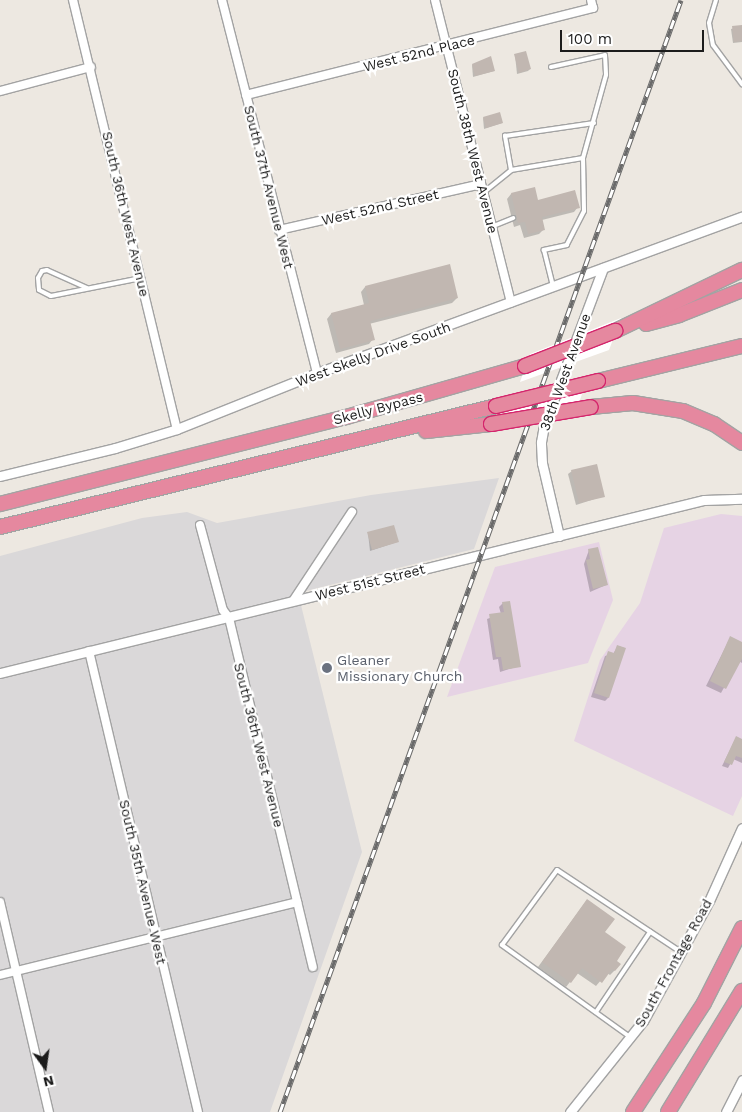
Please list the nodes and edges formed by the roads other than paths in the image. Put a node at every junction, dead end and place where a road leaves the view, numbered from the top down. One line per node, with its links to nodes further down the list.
1 (73, 0): 7 (street, South 36th West Avenue)
2 (222, 0): 11 (street, South 37th Avenue West)
3 (435, 0): 6 (street, South 38th West Avenue)
4 (716, 0): 9 (lane)
5 (592, 4): 6 (street, West 52nd Place)
6 (447, 46): 11 (street, West 52nd Place); 15 (street, South 38th West Avenue)
7 (91, 67): 10 (street); 22 (street, South 36th West Avenue)
8 (551, 67): 12 (lane)
9 (742, 84)
10 (0, 90)
11 (246, 95): 19 (street, South 37th Avenue West)
12 (594, 123): 13 (lane); 14 (lane)
13 (583, 158): 14 (lane); 24 (lane)
14 (511, 170): 15 (lane)
15 (482, 188): 18 (street, South 38th West Avenue); 19 (street, West 52nd Street)
16 (742, 217): 20 (street, West Skelly Drive South)
17 (513, 218): 18 (lane)
18 (492, 227): 26 (street, South 38th West Avenue)
19 (280, 230): 31 (street, South 37th Avenue West)
20 (603, 268): 24 (street, West Skelly Drive South); 43 (street, 38th West Avenue)
21 (742, 270): 27 (highway, Skelly Bypass)
22 (141, 278): 23 (lane); 32 (street, South 36th West Avenue)
23 (87, 288): 23 (lane)
24 (554, 288): 26 (street, West Skelly Drive South)
25 (742, 290): 27 (highway)
26 (511, 303): 31 (street, West Skelly Drive South)
27 (616, 331): 37 (highway, Skelly Bypass, bridge)
28 (742, 346): 30 (highway, Skelly Bypass)
29 (742, 352): 30 (highway)
30 (706, 355): 33 (highway, Skelly Bypass, bridge)
31 (317, 374): 32 (street, West Skelly Drive South)
32 (177, 429): 35 (street, West Skelly Drive South)
33 (378, 436): 34 (highway, bridge); 39 (highway, Skelly Bypass)
34 (742, 443)
35 (0, 476)
36 (742, 498): 43 (street, West 51st Street)
37 (0, 504)
38 (352, 512): 44 (street)
39 (39, 518): 41 (highway, Skelly Bypass); 42 (highway)
40 (200, 525): 45 (street, South 36th West Avenue)
41 (0, 527)
42 (0, 536)
43 (559, 536): 44 (street, West 51st Street)
44 (293, 601): 45 (street, West 51st Street)
45 (229, 618): 46 (street, West 51st Street); 50 (street, South 36th West Avenue)
46 (89, 651): 47 (street, West 51st Street); 53 (street, South 35th Avenue West)
47 (0, 673)
48 (742, 828): 54 (street, South Frontage Road)
49 (0, 902): 56 (street)
50 (297, 902): 53 (street); 55 (street, South 36th West Avenue)
51 (742, 928): 66 (highway)
52 (650, 932): 54 (lane); 59 (lane); 59 (lane)
53 (156, 936): 56 (street); 64 (street, South 35th Avenue West)
54 (681, 952): 60 (street, South Frontage Road)
55 (313, 967)
56 (16, 971): 57 (street); 63 (street)
57 (0, 975)
58 (742, 990): 67 (highway)
59 (596, 1012): 60 (lane)
60 (630, 1037): 65 (street, South Frontage Road)
61 (742, 1080): 62 (street)
62 (726, 1111)
63 (49, 1112)
64 (198, 1112)
65 (570, 1112)
66 (633, 1112)
67 (668, 1112)

